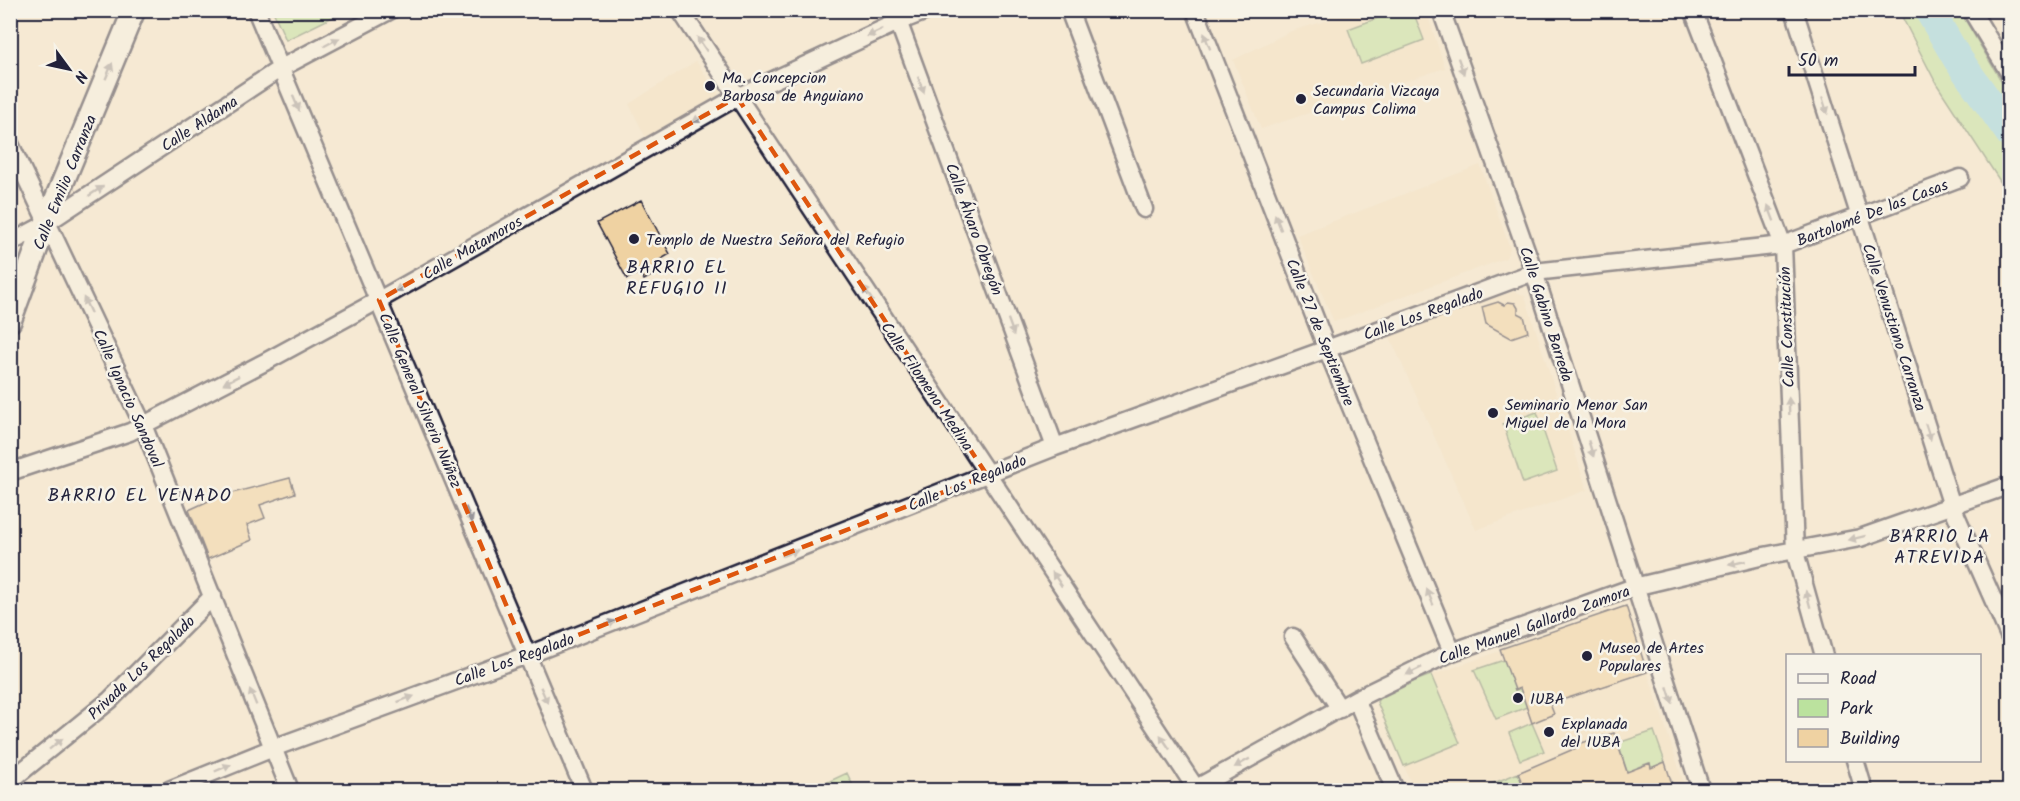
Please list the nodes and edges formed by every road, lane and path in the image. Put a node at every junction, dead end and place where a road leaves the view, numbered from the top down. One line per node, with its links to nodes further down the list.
1 (134, 10): 20 (main road, Calle Emilio Carranza, one-way to 1)
2 (256, 10): 13 (street, Calle General Silverio Núñez)
3 (391, 10): 13 (street, Calle Aldama, one-way to 3)
4 (680, 10): 15 (street, Calle Filomeno Medina, one-way to 4)
5 (929, 10): 12 (street, Calle Matamoros)
6 (1069, 10): 18 (street)
7 (1195, 10): 26 (street, Calle 27 de Septiembre, one-way to 7)
8 (1441, 10): 23 (street, Calle Gabino Barreda, one-way to 23)
9 (1693, 10): 22 (street, Calle Constitución, one-way to 9)
10 (1794, 10): 19 (street, Calle Venustiano Carranza, one-way to 19)
11 (1971, 10): 14 (street)
12 (896, 16): 15 (street, Calle Matamoros, one-way to 15); 28 (street, Calle Álvaro Obregón, one-way to 28)
13 (281, 68): 20 (street, Calle Aldama, one-way to 13); 24 (street, Calle General Silverio Núñez, one-way to 24)
14 (2010, 74)
15 (737, 97): 24 (street, Calle Matamoros, one-way to 24); 30 (street, Calle Filomeno Medina, one-way to 15)
16 (10, 144): 20 (street, Calle Ignacio Sandoval)
17 (1960, 178): 19 (street, Bartolomé De las Casas)
18 (1144, 209)
19 (1860, 216): 22 (street, Bartolomé De las Casas); 32 (street, Calle Venustiano Carranza, one-way to 32)
20 (46, 224): 21 (street, Calle Aldama); 25 (main road, Calle Emilio Carranza); 27 (street, Calle Ignacio Sandoval, one-way to 20)
21 (10, 243)
22 (1783, 245): 23 (street, Calle Los Regalado); 33 (street, Calle Constitución, one-way to 22)
23 (1534, 272): 26 (street, Calle Los Regalado); 34 (street, Calle Gabino Barreda, one-way to 34)
24 (379, 300): 27 (street, Calle Matamoros, one-way to 27); 40 (street, Calle General Silverio Núñez, one-way to 40)
25 (10, 321)
26 (1328, 349): 28 (street, Calle Los Regalado); 38 (street, Calle 27 de Septiembre, one-way to 26)
27 (143, 425): 29 (street, Calle Matamoros); 35 (street, Calle Ignacio Sandoval)
28 (1055, 447): 30 (street, Calle Los Regalado)
29 (10, 472)
30 (987, 475): 40 (street, Calle Los Regalado, one-way to 30); 49 (street, Calle Filomeno Medina, one-way to 30)
31 (2010, 485): 32 (street, Calle Manuel Gallardo Zamora)
32 (1952, 506): 33 (street, Calle Manuel Gallardo Zamora, one-way to 33); 37 (street, Calle Venustiano Carranza)
33 (1795, 552): 34 (street, Calle Manuel Gallardo Zamora, one-way to 34); 39 (street, Calle Constitución, one-way to 33)
34 (1634, 587): 38 (street, Calle Manuel Gallardo Zamora); 51 (street, Calle Gabino Barreda, one-way to 51)
35 (213, 596): 43 (street, Calle Ignacio Sandoval, one-way to 35); 45 (street, Privada Los Regalado, one-way to 35)
36 (1293, 637): 42 (street)
37 (2010, 638)
38 (1452, 652): 41 (street, Calle Manuel Gallardo Zamora, one-way to 41)
39 (1823, 654)
40 (527, 655): 43 (street, Calle Los Regalado, one-way to 40); 48 (street, Calle General Silverio Núñez, one-way to 48)
41 (1356, 699): 42 (street, Calle Manuel Gallardo Zamora); 50 (street)
42 (1340, 709): 49 (street, Calle Manuel Gallardo Zamora, one-way to 49)
43 (273, 748): 46 (street, Calle Los Regalado, one-way to 43); 47 (street, Calle Ignacio Sandoval)
44 (1856, 762): 52 (street)
45 (10, 781)
46 (169, 790)
47 (290, 790)
48 (584, 790)
49 (1195, 790)
50 (1395, 790)
51 (1701, 790)
52 (1864, 790)

